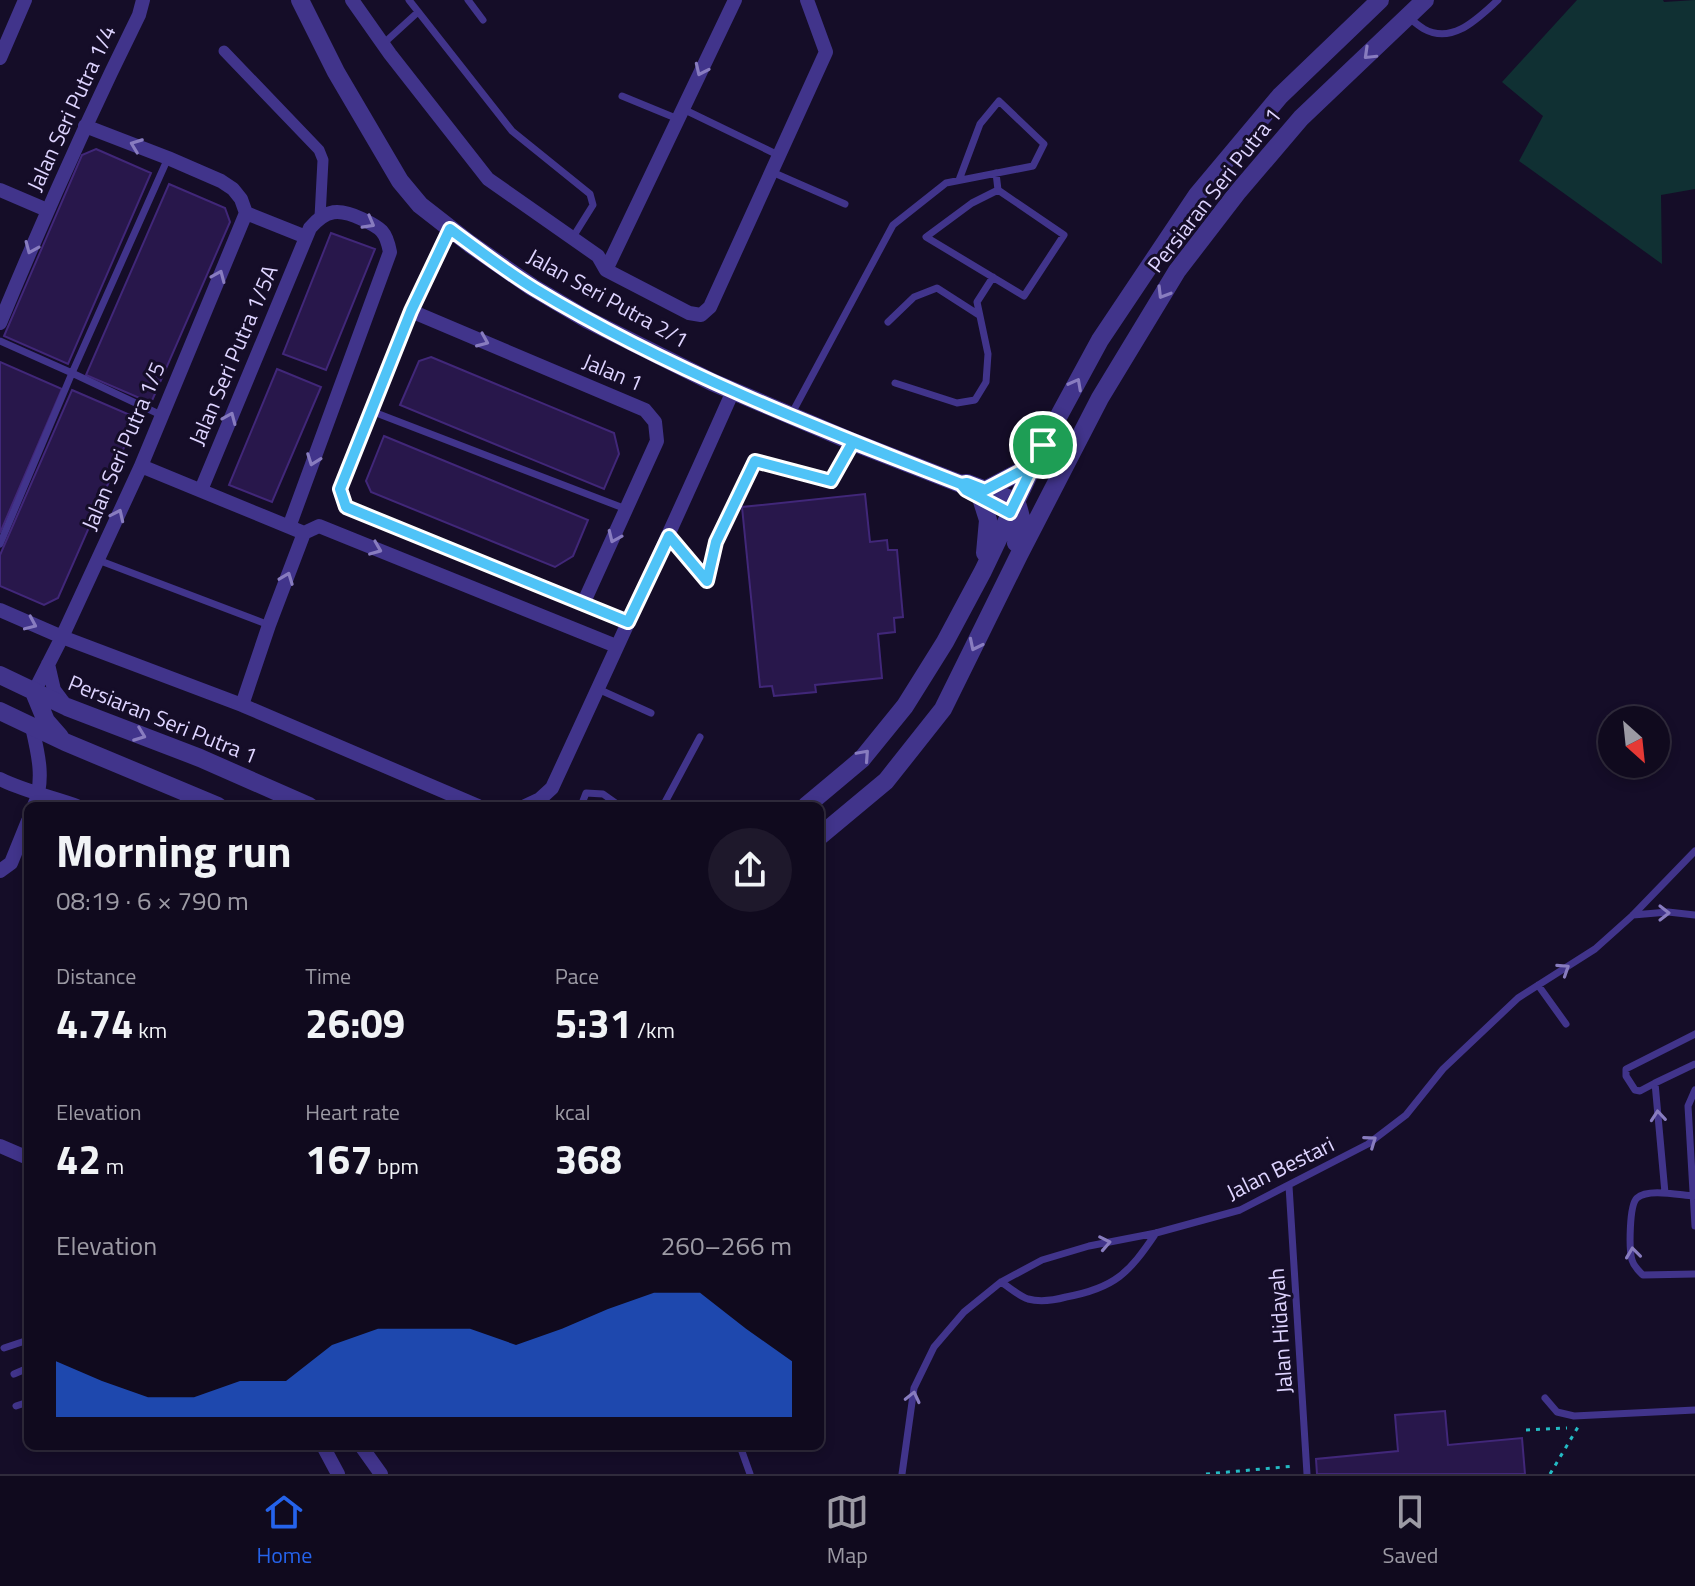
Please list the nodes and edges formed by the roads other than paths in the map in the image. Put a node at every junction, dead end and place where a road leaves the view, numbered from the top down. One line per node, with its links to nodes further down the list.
1 (25, 0): 17 (street)
2 (143, 0): 20 (street, Jalan Seri Putra 1/4)
3 (300, 0): 32 (street, Jalan Seri Putra 2/1)
4 (352, 0): 15 (street)
5 (409, 0): 12 (lane)
6 (468, 0): 14 (lane)
7 (735, 0): 19 (street, one-way to 19)
8 (807, 0): 21 (street)
9 (1380, 0): 50 (street, Persiaran Seri Putra 1, one-way to 9)
10 (1425, 0): 13 (street, Persiaran Seri Putra 1)
11 (1498, 0): 13 (lane)
12 (418, 12): 15 (lane); 34 (lane)
13 (1407, 16): 45 (street, Persiaran Seri Putra 1, one-way to 45)
14 (483, 20)
15 (383, 44): 34 (street)
16 (224, 51): 31 (street)
17 (0, 58)
18 (622, 96): 19 (lane)
19 (680, 114): 21 (lane); 35 (street)
20 (85, 126): 22 (street, one-way to 20); 29 (street, Jalan Seri Putra 1/4)
21 (779, 156): 23 (street)
22 (168, 158): 30 (street); 42 (lane)
23 (772, 172): 28 (lane); 35 (street)
24 (996, 173): 25 (lane); 25 (lane); 27 (lane)
25 (959, 180): 48 (lane)
26 (0, 190): 29 (street)
27 (998, 190): 36 (lane); 36 (lane)
28 (845, 204)
29 (47, 210): 40 (street, Jalan Seri Putra 1/4, one-way to 40)
30 (246, 213): 33 (street); 47 (street, Jalan Seri Putra 1/5, one-way to 30)
31 (320, 217): 33 (street, Jalan Seri Putra 1/5A); 56 (street, one-way to 56)
32 (450, 229): 37 (street); 44 (street, Jalan Seri Putra 2/1)
33 (306, 237): 52 (street, Jalan Seri Putra 1/5A, one-way to 33)
34 (573, 237): 35 (street)
35 (606, 270)
36 (993, 277): 38 (lane)
37 (411, 311): 46 (street); 55 (street, Jalan 1, one-way to 55)
38 (979, 315): 39 (lane); 43 (lane)
39 (888, 322)
40 (0, 323)
41 (0, 341): 42 (lane)
42 (72, 373): 47 (lane); 59 (lane)
43 (895, 383)
44 (733, 391): 48 (street, Jalan Seri Putra 2/1); 58 (street)
45 (1100, 398): 54 (street); 63 (street, Persiaran Seri Putra 1)
46 (371, 411): 55 (lane); 62 (street)
47 (161, 415): 51 (street, Jalan Seri Putra 1/5)
48 (791, 416): 49 (street, Jalan Seri Putra 2/1)
49 (853, 442): 53 (street, Jalan Seri Putra 2/1); 58 (lane)
50 (1043, 445): 53 (street); 54 (street, Persiaran Seri Putra 1)
51 (141, 466): 52 (street); 60 (street, Jalan Seri Putra 1/5, one-way to 51)
52 (201, 490): 56 (street)
53 (983, 494): 54 (street, Jalan Seri Putra 2/1); 61 (street)
54 (1015, 508): 61 (street, Persiaran Seri Putra 1); 63 (street)
55 (626, 509): 62 (street, Jalan 1, one-way to 62)
56 (289, 527): 57 (street)
57 (304, 533): 66 (street, one-way to 57); 68 (street, one-way to 68)
58 (669, 536): 65 (street)
59 (0, 544)
60 (98, 560): 66 (lane); 67 (street, Jalan Seri Putra 1/5)
61 (983, 571): 89 (street, Persiaran Seri Putra 1, one-way to 61)
62 (583, 604): 65 (street)
63 (994, 605): 91 (street, Persiaran Seri Putra 1, one-way to 91)
64 (0, 610): 67 (street, one-way to 67)
65 (628, 622): 68 (street)
66 (269, 625): 73 (street)
67 (62, 637): 69 (street, Jalan Seri Putra 1/5); 73 (street)
68 (616, 646): 71 (street)
69 (48, 663): 72 (street, Jalan Seri Putra 1/5); 74 (street)
70 (0, 675): 72 (street, Persiaran Seri Putra 1)
71 (598, 689): 76 (lane); 85 (street)
72 (34, 692): 74 (street, Persiaran Seri Putra 1); 79 (street)
73 (242, 705): 84 (street)
74 (67, 707): 83 (street, Persiaran Seri Putra 1, one-way to 83)
75 (0, 711): 77 (street)
76 (651, 713)
77 (32, 727): 79 (street); 81 (street)
78 (700, 737): 88 (lane)
79 (65, 742): 82 (street)
80 (0, 779): 81 (street)
81 (37, 799)
82 (208, 802)
83 (300, 802)
84 (469, 802)
85 (534, 802)
86 (583, 802): 87 (lane)
87 (614, 802)
88 (665, 802)
89 (811, 802)
90 (24, 831): 93 (street)
91 (824, 833)
92 (1695, 851): 94 (lane, Jalan Bestari)
93 (0, 871)
94 (1633, 915): 95 (lane, one-way to 95); 96 (lane, Jalan Bestari, one-way to 94)
95 (1695, 915)
96 (1538, 985): 97 (lane); 104 (lane, Jalan Bestari, one-way to 96)
97 (1566, 1024)
98 (1695, 1034): 100 (lane)
99 (1695, 1064): 100 (lane)
100 (1655, 1083): 105 (lane, one-way to 100)
101 (1695, 1090): 106 (lane)
102 (0, 1146): 103 (street)
103 (24, 1156)
104 (1289, 1186): 108 (lane, Jalan Bestari); 122 (lane, Jalan Hidayah)
105 (1665, 1193): 106 (lane); 109 (lane, one-way to 105)
106 (1693, 1196): 107 (lane)
107 (1695, 1226)
108 (1156, 1233): 110 (lane, Jalan Bestari, one-way to 108); 110 (lane)
109 (1695, 1274)
110 (1001, 1282): 126 (lane, Jalan Bestari, one-way to 110)
111 (24, 1341): 112 (lane)
112 (4, 1348)
113 (24, 1370): 114 (lane)
114 (14, 1374)
115 (1545, 1398): 118 (lane)
116 (24, 1403): 117 (lane)
117 (16, 1406)
118 (1695, 1410)
119 (325, 1450): 123 (street)
120 (364, 1450): 124 (street)
121 (741, 1450): 125 (lane)
122 (1307, 1470)
123 (338, 1474)
124 (381, 1474)
125 (750, 1474)
126 (902, 1474)

